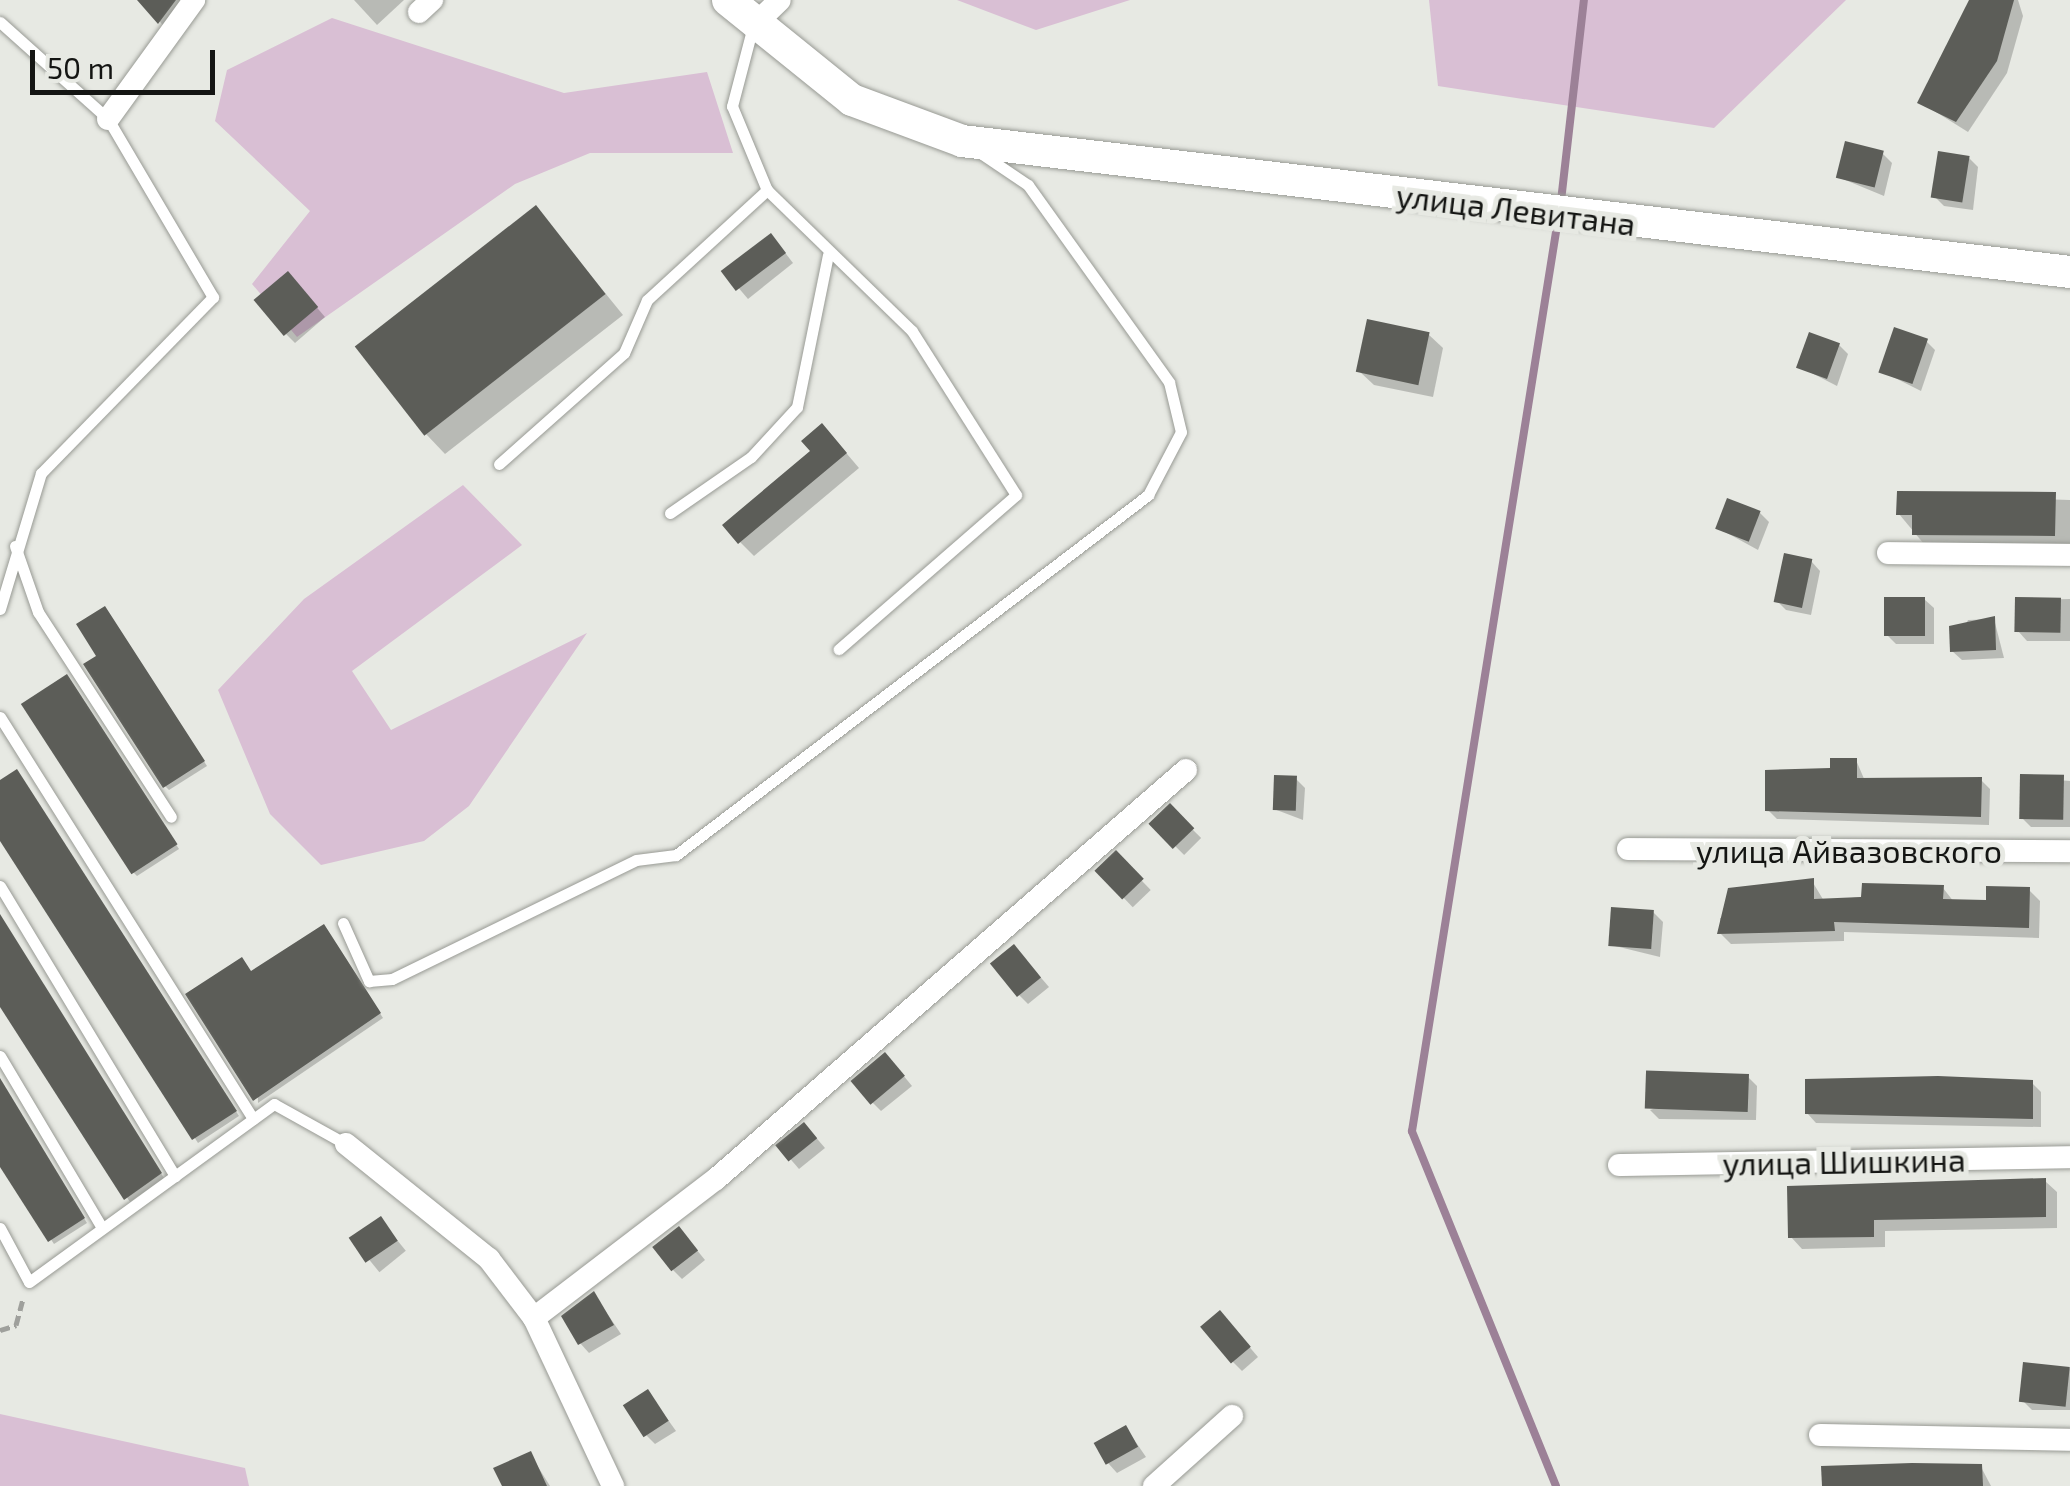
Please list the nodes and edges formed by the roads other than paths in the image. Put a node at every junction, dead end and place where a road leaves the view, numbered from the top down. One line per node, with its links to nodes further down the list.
1 (194, 0): 6 (street)
2 (728, 0): 5 (main road, улица Левитана)
3 (780, 0): 5 (street)
4 (0, 22): 6 (lane)
5 (753, 26): 7 (main road, улица Левитана); 8 (lane)
6 (108, 119): 13 (lane)
7 (962, 140): 10 (main road, улица Левитана); 24 (lane)
8 (766, 190): 9 (lane); 11 (lane)
9 (828, 254): 12 (lane); 17 (lane)
10 (2070, 272)
11 (499, 464)
12 (670, 513)
13 (15, 546): 16 (lane); 20 (lane)
14 (1888, 553): 15 (street)
15 (2070, 555)
16 (0, 608)
17 (840, 649)
18 (0, 717): 26 (lane)
19 (1186, 770): 33 (street)
20 (171, 816)
21 (1628, 849): 22 (street, улица Айвазовского)
22 (2070, 851)
23 (0, 886): 30 (lane)
24 (343, 923)
25 (0, 1056): 32 (lane)
26 (254, 1119): 27 (lane); 30 (lane)
27 (346, 1144): 33 (street)
28 (2070, 1157): 29 (street, улица Шишкина)
29 (1619, 1166)
30 (175, 1176): 32 (lane)
31 (0, 1228): 32 (lane)
32 (102, 1228)
33 (534, 1318): 37 (street)
34 (1232, 1416): 38 (street)
35 (1820, 1435): 36 (street)
36 (2070, 1440)
37 (613, 1486)
38 (1154, 1486)

